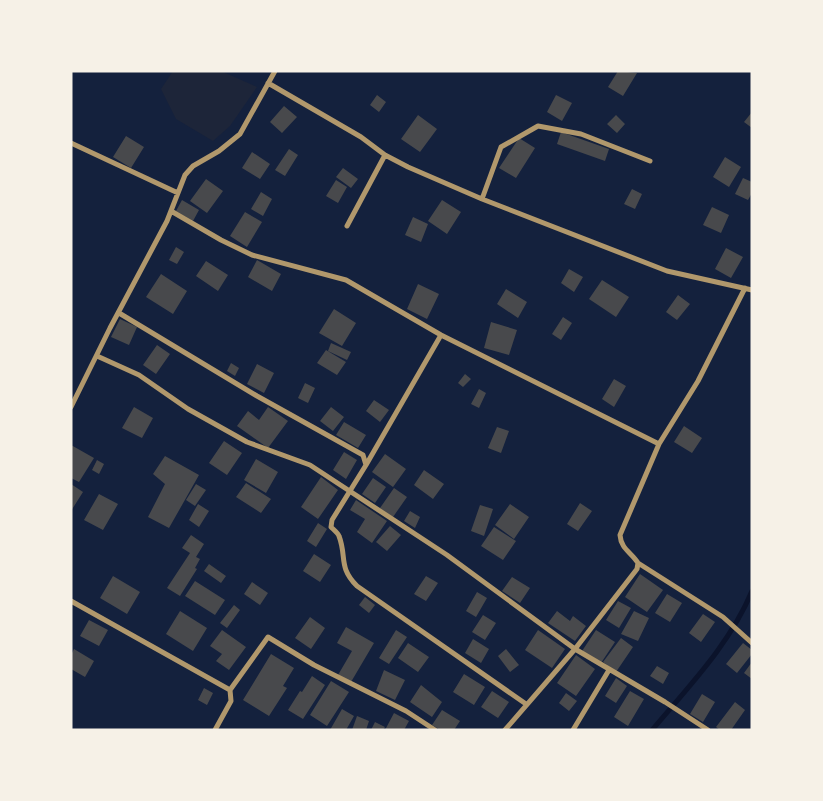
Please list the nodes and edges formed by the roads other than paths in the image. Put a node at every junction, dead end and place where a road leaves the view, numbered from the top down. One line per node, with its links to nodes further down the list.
1 (275, 71): 2 (street)
2 (268, 83): 4 (street); 6 (street)
3 (71, 143): 6 (street)
4 (385, 155): 7 (street); 9 (street)
5 (650, 161): 7 (street)
6 (178, 192): 8 (street)
7 (482, 200): 10 (street)
8 (171, 211): 12 (street); 13 (street)
9 (347, 226)
10 (745, 288): 11 (street); 16 (street)
11 (752, 290)
12 (119, 313): 14 (street); 17 (street)
13 (440, 335): 16 (street); 17 (street)
14 (97, 356): 15 (street); 18 (street)
15 (71, 407)
16 (659, 444): 19 (street)
17 (366, 465): 18 (street)
18 (350, 492): 22 (street); 25 (street)
19 (638, 563): 21 (street); 22 (street)
20 (71, 601): 24 (street)
21 (752, 643)
22 (574, 650): 23 (street); 25 (street)
23 (609, 670): 29 (street); 30 (street)
24 (230, 690): 26 (street); 27 (street)
25 (526, 704): 28 (street)
26 (215, 730)
27 (435, 730)
28 (505, 730)
29 (573, 730)
30 (708, 730)

